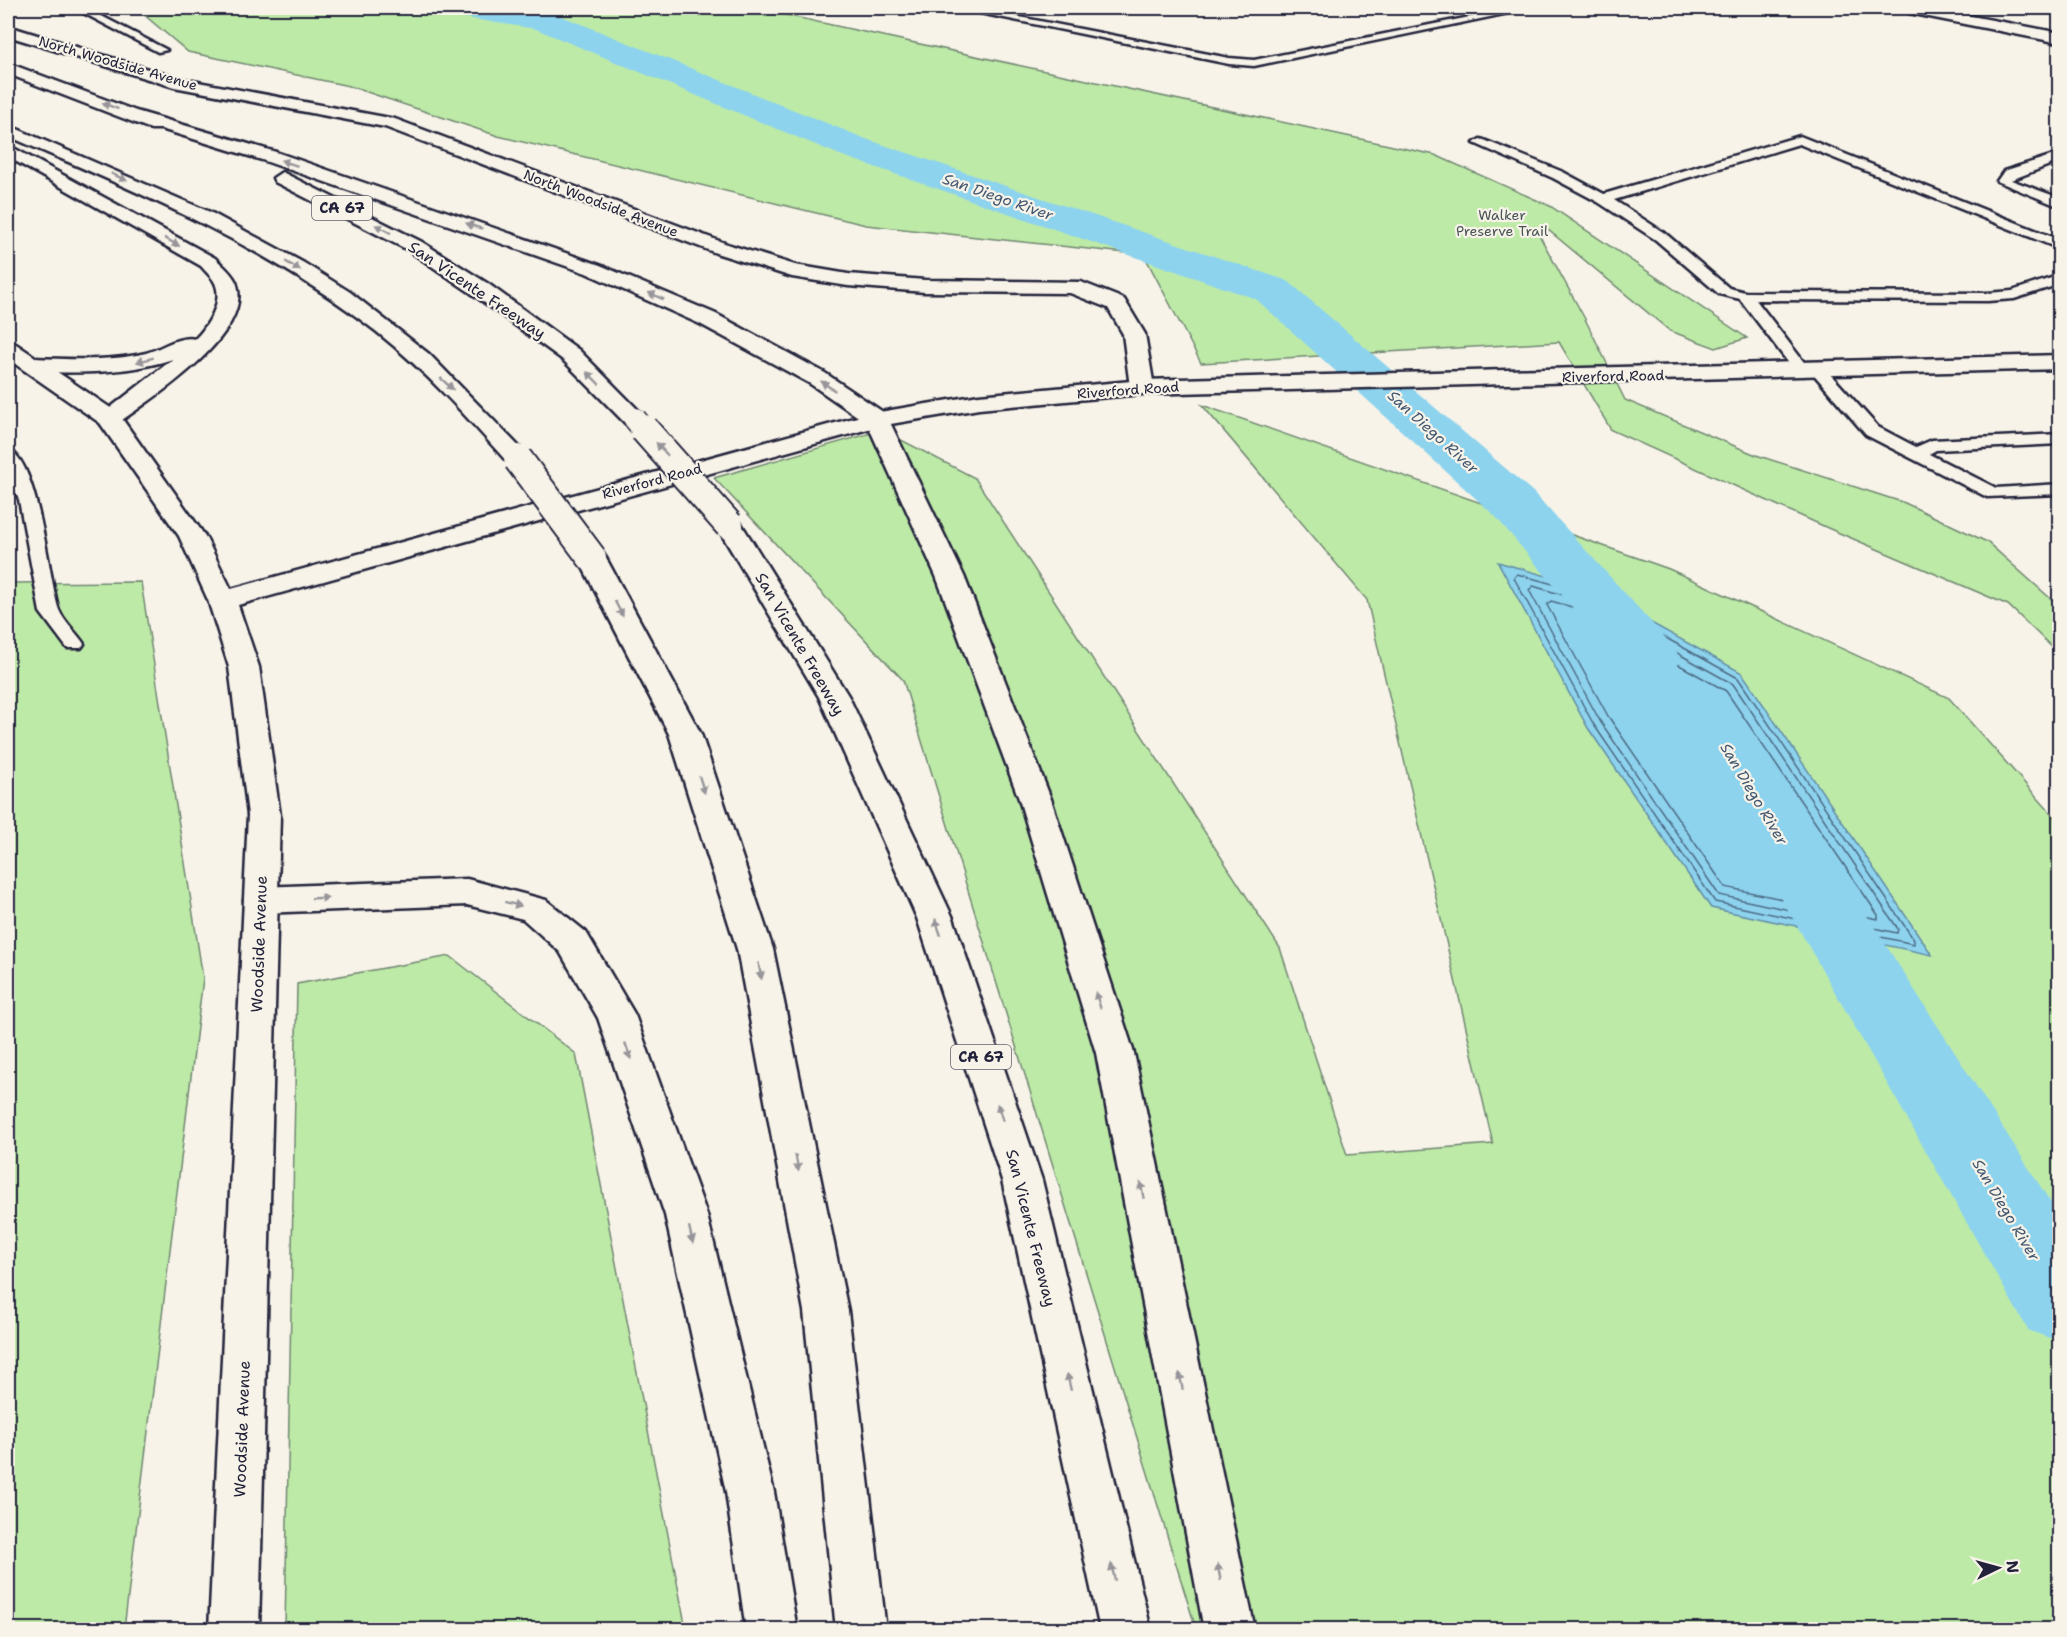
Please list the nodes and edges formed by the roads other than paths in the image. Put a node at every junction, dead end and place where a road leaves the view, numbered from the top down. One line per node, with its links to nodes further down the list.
1 (79, 8): 9 (lane)
2 (960, 8): 3 (lane)
3 (1528, 8)
4 (1909, 8): 8 (main road)
5 (1966, 8): 6 (main road)
6 (2060, 26)
7 (8, 31): 26 (main road, North Woodside Avenue)
8 (2060, 38)
9 (162, 50)
10 (8, 68): 11 (main road, San Vicente Freeway / CA 67, one-way to 10)
11 (136, 116): 28 (main road, one-way to 11); 39 (main road, San Vicente Freeway / CA 67, one-way to 11, bridge)
12 (8, 130): 38 (main road, one-way to 38, bridge)
13 (1480, 143): 16 (lane)
14 (8, 150): 21 (main road, one-way to 21)
15 (2060, 157): 17 (lane)
16 (1603, 199): 18 (lane); 20 (lane)
17 (2060, 203)
18 (2060, 245)
19 (2060, 279): 20 (lane)
20 (1745, 296): 25 (lane)
21 (218, 329): 24 (main road, one-way to 24); 27 (main road)
22 (8, 349): 24 (main road, Woodside Avenue)
23 (2060, 362): 25 (main road, Riverford Road)
24 (32, 365): 27 (main road, Woodside Avenue)
25 (1810, 371): 26 (main road, Riverford Road); 30 (lane)
26 (1142, 387): 28 (main road, Riverford Road)
27 (109, 418): 33 (main road, Woodside Avenue)
28 (877, 419): 33 (main road, Riverford Road); 40 (main road, one-way to 28)
29 (2060, 439): 30 (lane)
30 (1917, 454): 32 (lane)
31 (8, 455): 34 (lane)
32 (2060, 489)
33 (222, 600): 35 (main road, Woodside Avenue)
34 (74, 644)
35 (261, 900): 36 (main road, Woodside Avenue); 37 (main road, one-way to 37)
36 (234, 1629)
37 (772, 1629)
38 (861, 1629)
39 (1126, 1629)
40 (1230, 1629)

